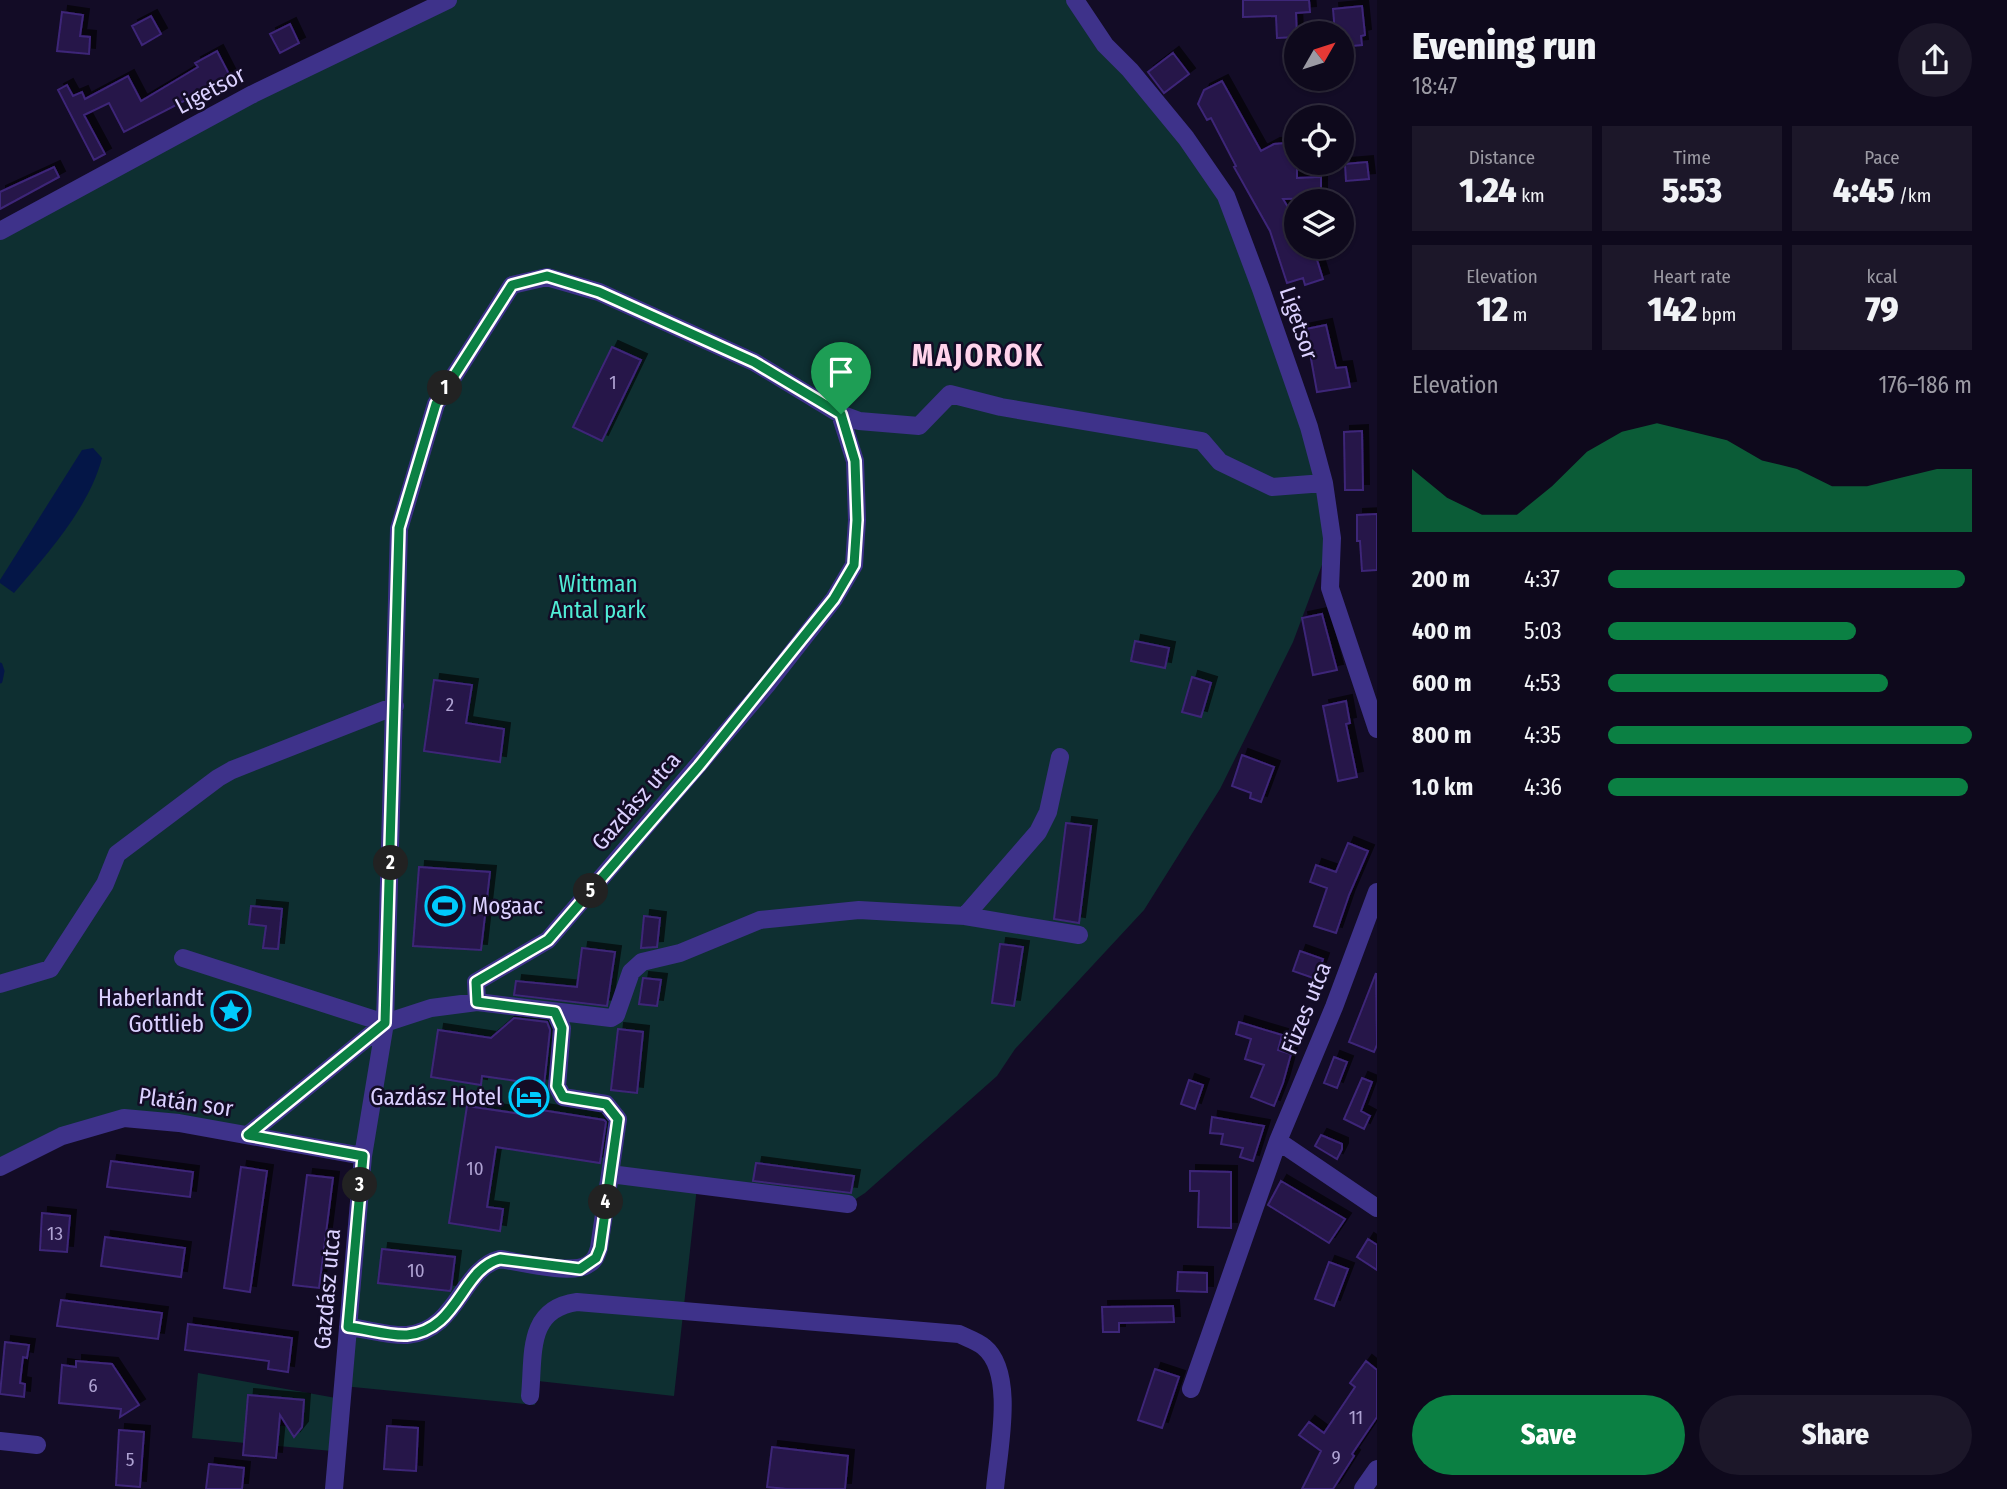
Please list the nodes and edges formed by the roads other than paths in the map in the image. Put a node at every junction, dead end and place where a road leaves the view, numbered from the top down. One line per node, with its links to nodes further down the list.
1 (448, 0): 3 (street, Ligetsor)
2 (1075, 0): 5 (street, Ligetsor)
3 (0, 231)
4 (841, 414): 5 (street); 6 (street); 14 (street, Gazdász utca)
5 (1324, 483): 7 (street, Ligetsor)
6 (395, 706): 13 (street); 16 (street)
7 (1377, 729)
8 (1060, 757): 10 (street)
9 (1377, 891): 18 (street, Füzes utca)
10 (965, 916): 11 (street); 15 (street)
11 (1079, 935)
12 (183, 958): 16 (street)
13 (0, 984)
14 (477, 1002): 15 (street); 16 (street)
15 (555, 1012): 21 (street)
16 (385, 1023): 17 (street); 19 (street, Gazdász utca)
17 (248, 1135): 19 (street, Platán sor); 20 (street, Platán sor)
18 (1278, 1141): 23 (street); 25 (street, Füzes utca)
19 (363, 1156): 24 (street, Gazdász utca)
20 (0, 1167)
21 (610, 1174): 22 (street); 24 (street)
22 (848, 1204)
23 (1377, 1208)
24 (348, 1327): 30 (street, Gazdász utca)
25 (1191, 1390)
26 (530, 1396): 31 (street)
27 (0, 1441): 28 (street)
28 (37, 1445)
29 (1377, 1469): 32 (street)
30 (334, 1489)
31 (995, 1489)
32 (1363, 1489)

